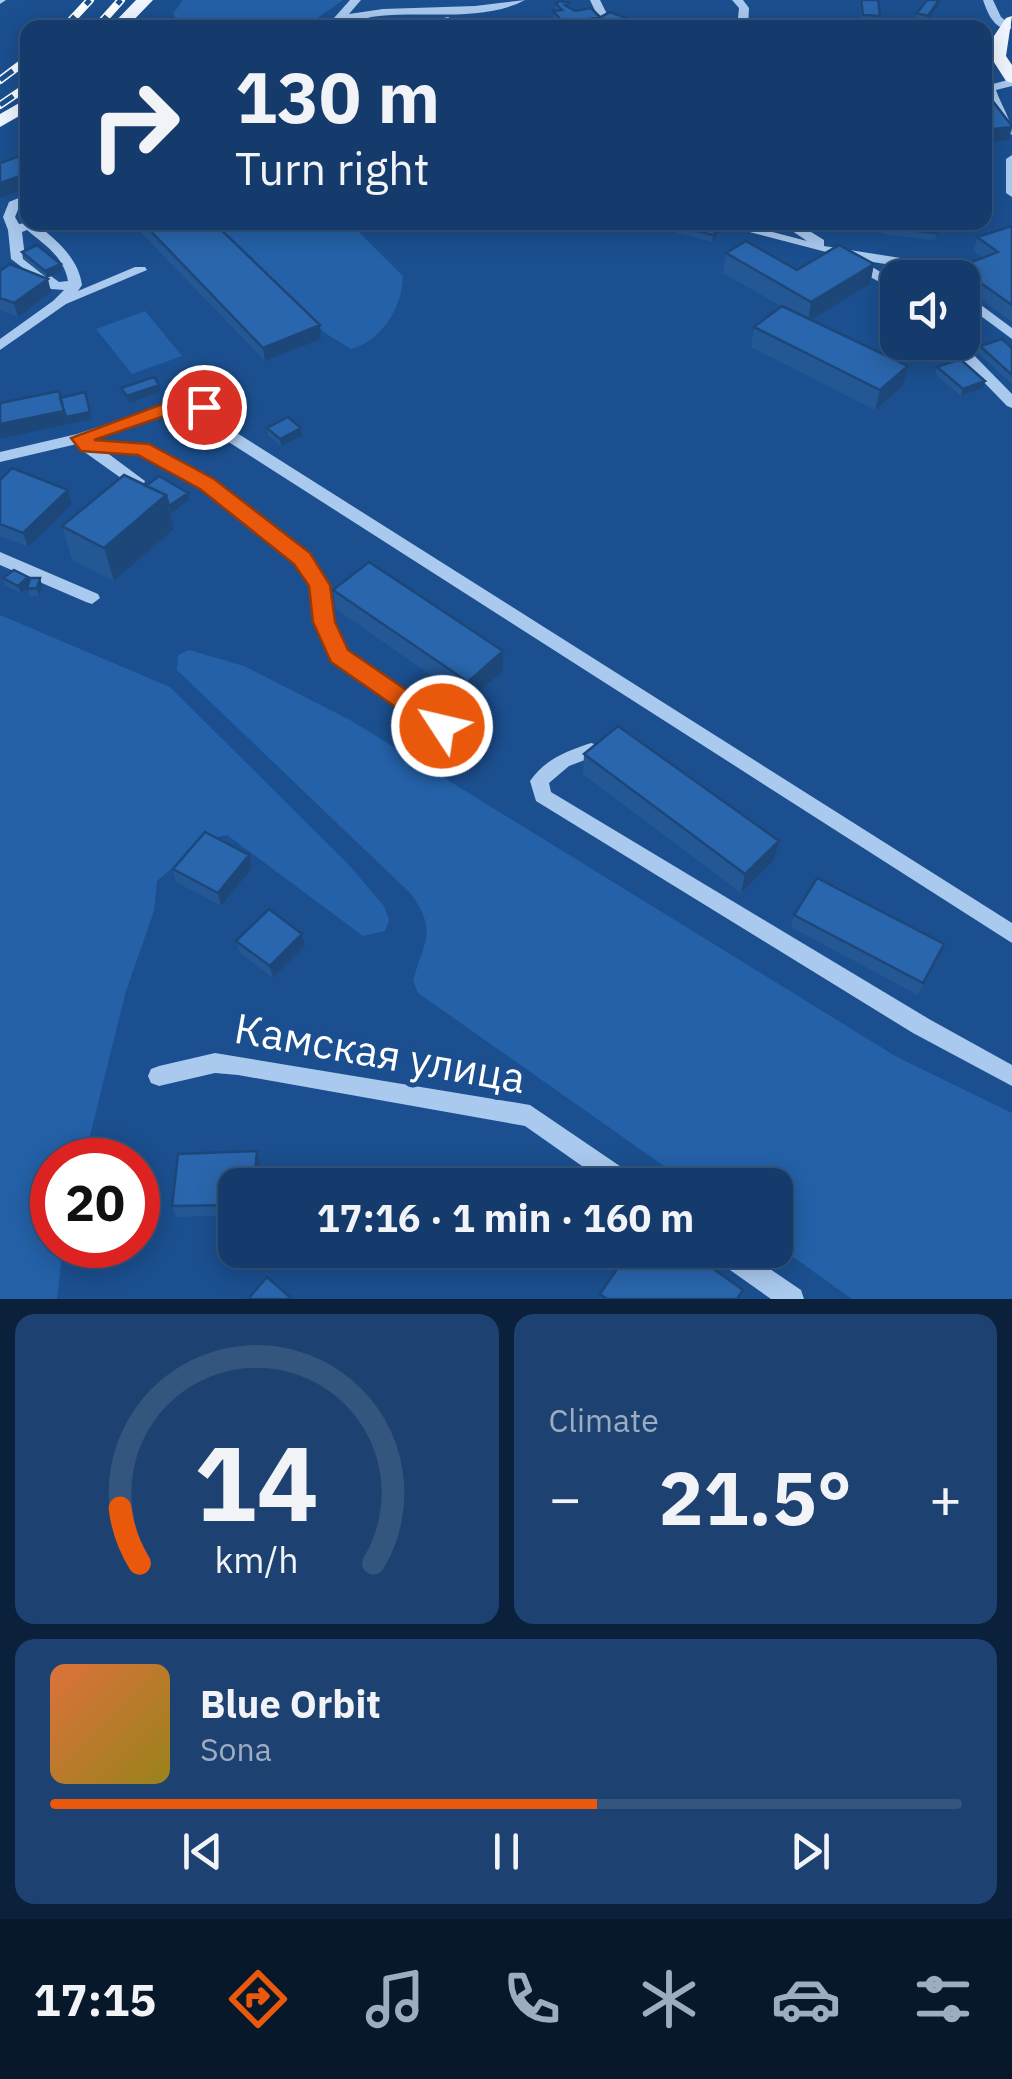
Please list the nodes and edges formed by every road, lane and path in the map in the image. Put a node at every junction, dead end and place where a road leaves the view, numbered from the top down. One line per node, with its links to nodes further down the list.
1 (145, 0): 8 (main road)
2 (356, 0): 9 (lane)
3 (446, 0): 7 (lane)
4 (520, 0): 6 (lane)
5 (988, 0): 11 (lane)
6 (484, 8): 7 (lane); 10 (lane)
7 (421, 12): 9 (lane)
8 (125, 20)
9 (338, 20)
10 (461, 20)
11 (1010, 24): 12 (main road)
12 (1012, 80)
13 (992, 99): 14 (lane)
14 (1012, 130)
15 (1012, 160): 16 (lane)
16 (1012, 193)
17 (20, 202): 19 (lane)
18 (20, 228): 19 (lane)
19 (15, 230): 27 (lane)
20 (36, 230): 27 (lane)
21 (748, 230): 23 (lane)
22 (798, 230): 23 (lane)
23 (836, 253): 24 (lane); 26 (lane)
24 (886, 260)
25 (140, 270): 28 (lane)
26 (880, 278)
27 (75, 285): 28 (lane)
28 (67, 300): 31 (lane)
29 (980, 309): 30 (lane)
30 (1012, 335)
31 (1, 343)
32 (970, 360): 33 (lane)
33 (1012, 403)
34 (85, 442): 35 (lane); 36 (lane); 39 (lane); 41 (lane)
35 (0, 457)
36 (123, 508)
37 (0, 558): 38 (lane)
38 (92, 598)
39 (442, 726)
40 (591, 750): 43 (lane)
41 (1012, 934)
42 (159, 1076): 44 (lane, Камская улица)
43 (1012, 1076)
44 (604, 1168)
45 (748, 1268): 46 (lane)
46 (792, 1299)

